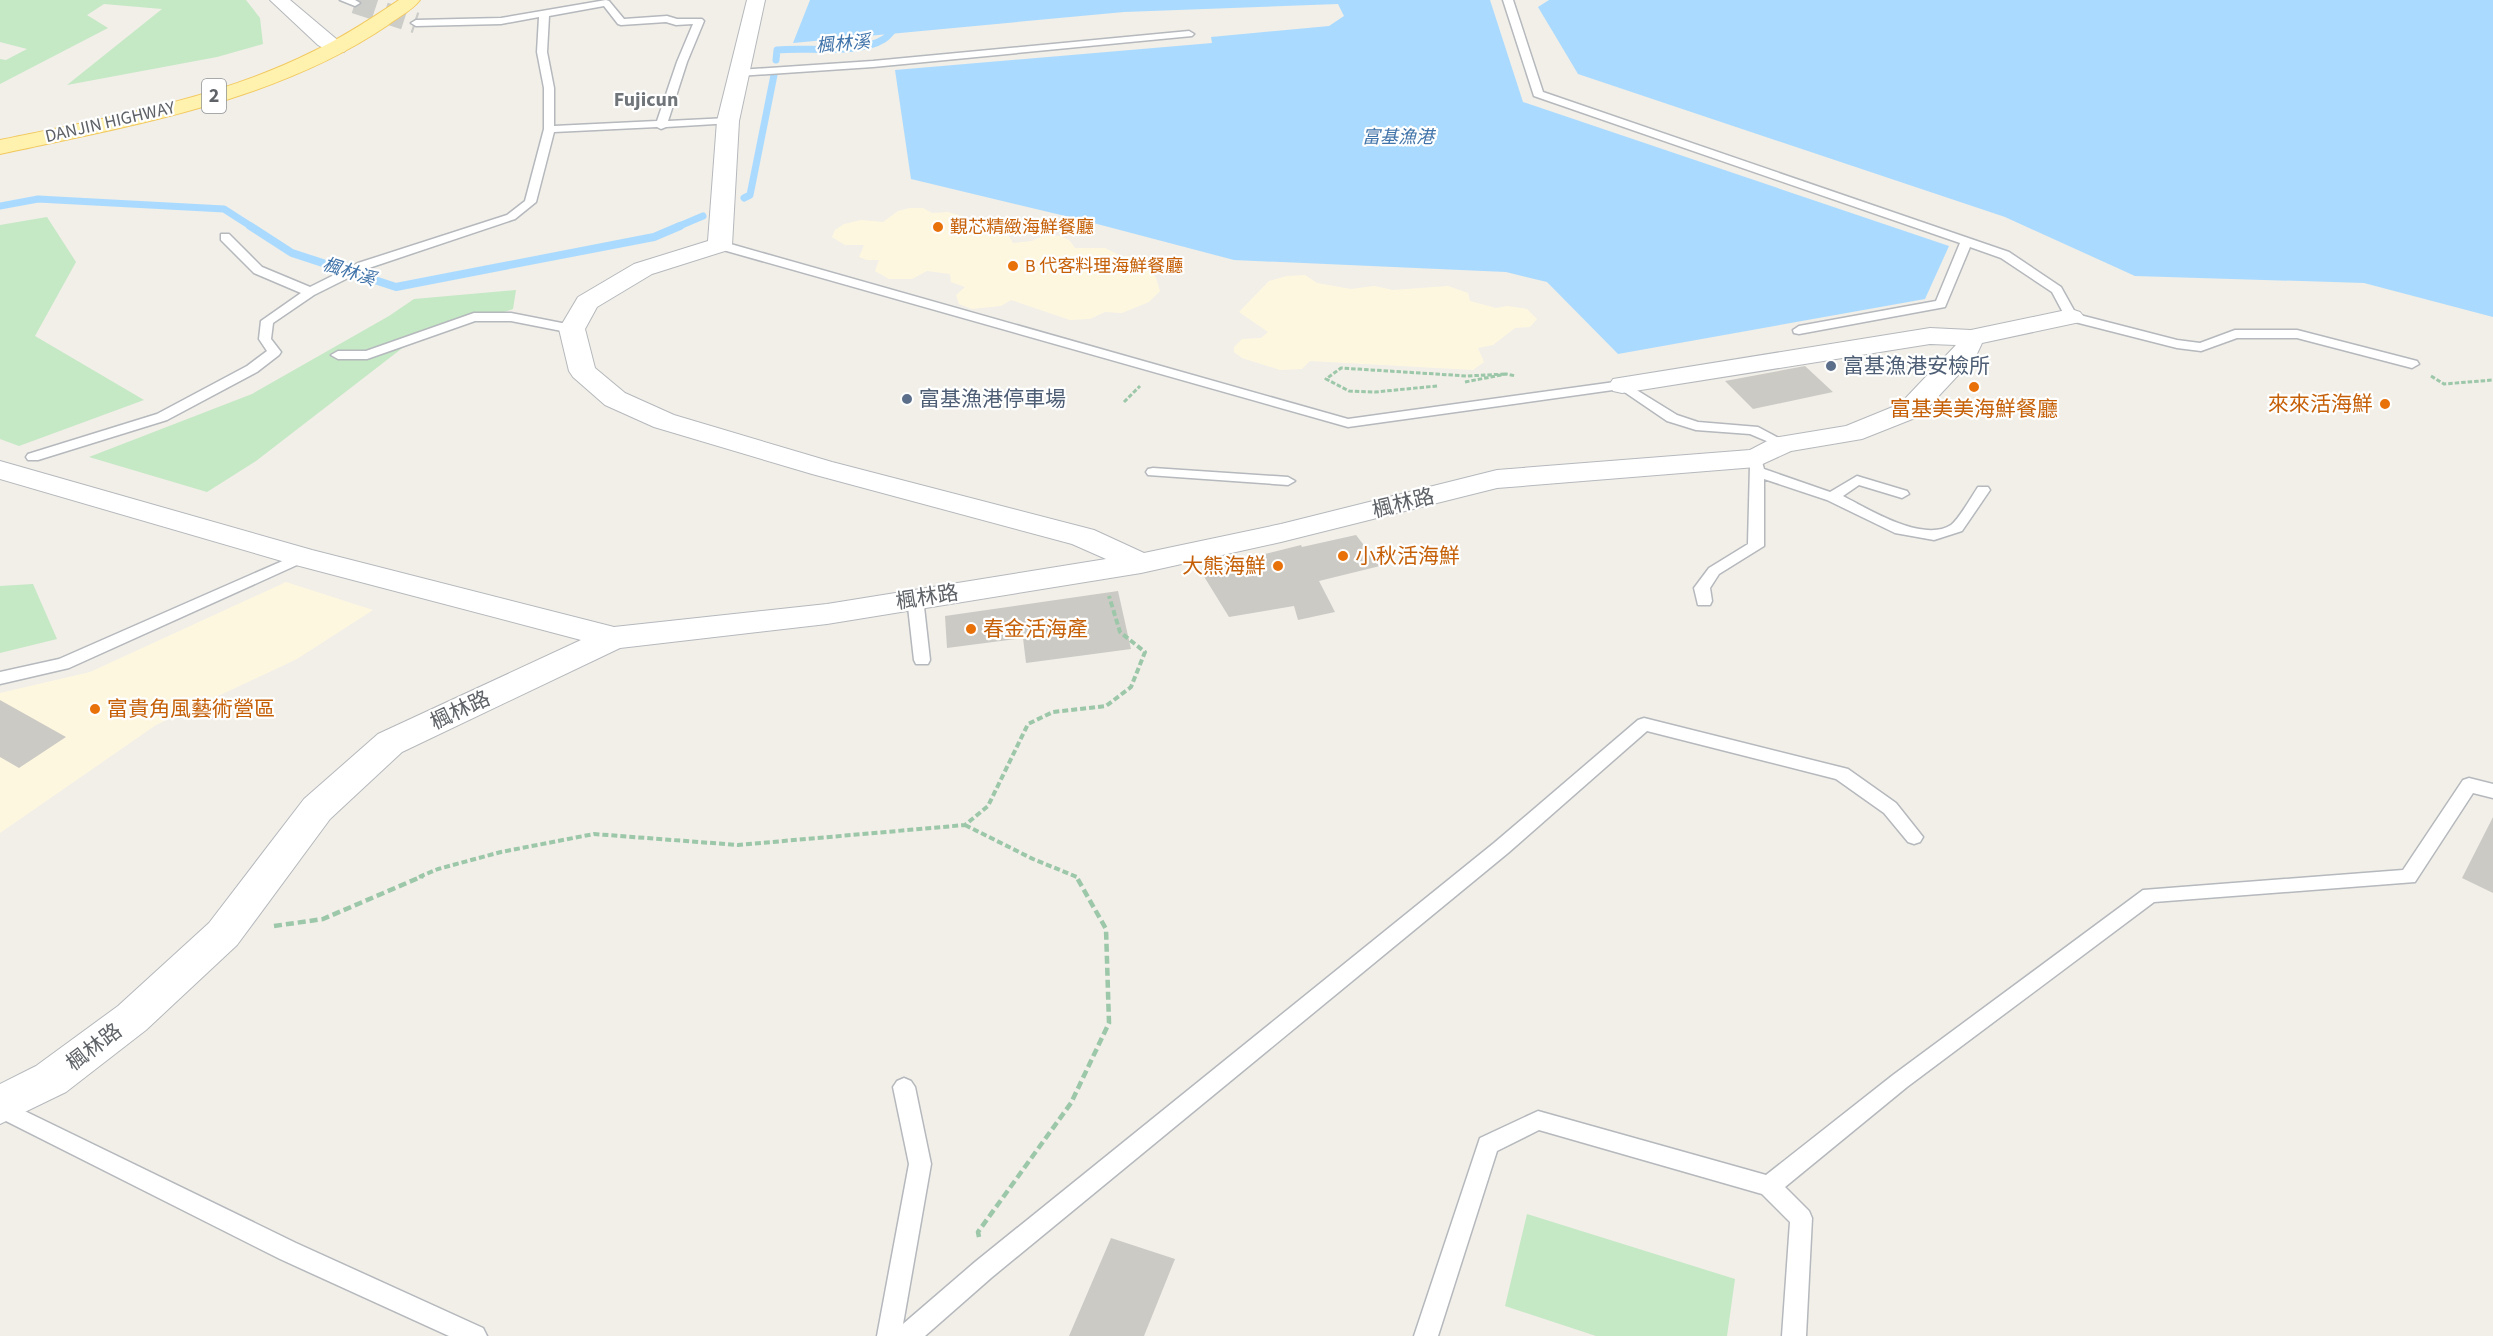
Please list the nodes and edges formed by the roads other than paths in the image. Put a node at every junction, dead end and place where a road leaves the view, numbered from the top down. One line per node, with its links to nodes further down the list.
1 (279, 0): 11 (street)
2 (345, 0): 7 (lane)
3 (383, 0): 11 (main road, DANJIN HIGHWAY / 2)
4 (411, 0): 11 (main road, DANJIN HIGHWAY / 2)
5 (756, 0): 12 (street)
6 (1508, 0): 19 (lane)
7 (355, 3)
8 (544, 14): 9 (lane); 14 (lane); 15 (lane)
9 (416, 23)
10 (1190, 34): 12 (lane)
11 (331, 44): 16 (main road, DANJIN HIGHWAY / 2); 17 (main road, DANJIN HIGHWAY / 2)
12 (739, 73): 13 (street)
13 (728, 121): 14 (lane); 20 (street)
14 (661, 126): 15 (lane)
15 (549, 129): 21 (lane)
16 (0, 134)
17 (0, 147)
18 (225, 237): 21 (lane)
19 (1967, 241): 22 (lane); 24 (lane)
20 (720, 245): 23 (street); 28 (lane)
21 (310, 292): 29 (lane)
22 (2071, 317): 25 (street); 27 (lane)
23 (572, 329): 26 (lane); 38 (street)
24 (1798, 330)
25 (1971, 338): 28 (street); 30 (street, 楓林路)
26 (338, 355)
27 (2412, 364)
28 (1622, 386): 30 (lane)
29 (33, 457)
30 (1766, 458): 36 (lane); 38 (street, 楓林路); 40 (lane)
31 (0, 470): 37 (street)
32 (1153, 472): 33 (lane)
33 (1288, 481)
34 (1983, 490): 36 (lane)
35 (1902, 494): 36 (lane)
36 (1832, 497)
37 (303, 557): 41 (street); 43 (lane)
38 (1142, 563): 39 (street, 楓林路)
39 (915, 598): 41 (street, 楓林路); 42 (lane)
40 (1704, 601)
41 (614, 638): 47 (street, 楓林路)
42 (922, 660)
43 (0, 678)
44 (2493, 791): 48 (lane)
45 (1914, 837): 51 (lane)
46 (904, 1087): 50 (lane)
47 (0, 1106): 49 (lane)
48 (1769, 1186): 52 (lane); 53 (lane)
49 (475, 1336)
50 (890, 1336)
51 (907, 1336)
52 (1426, 1336)
53 (1794, 1336)

